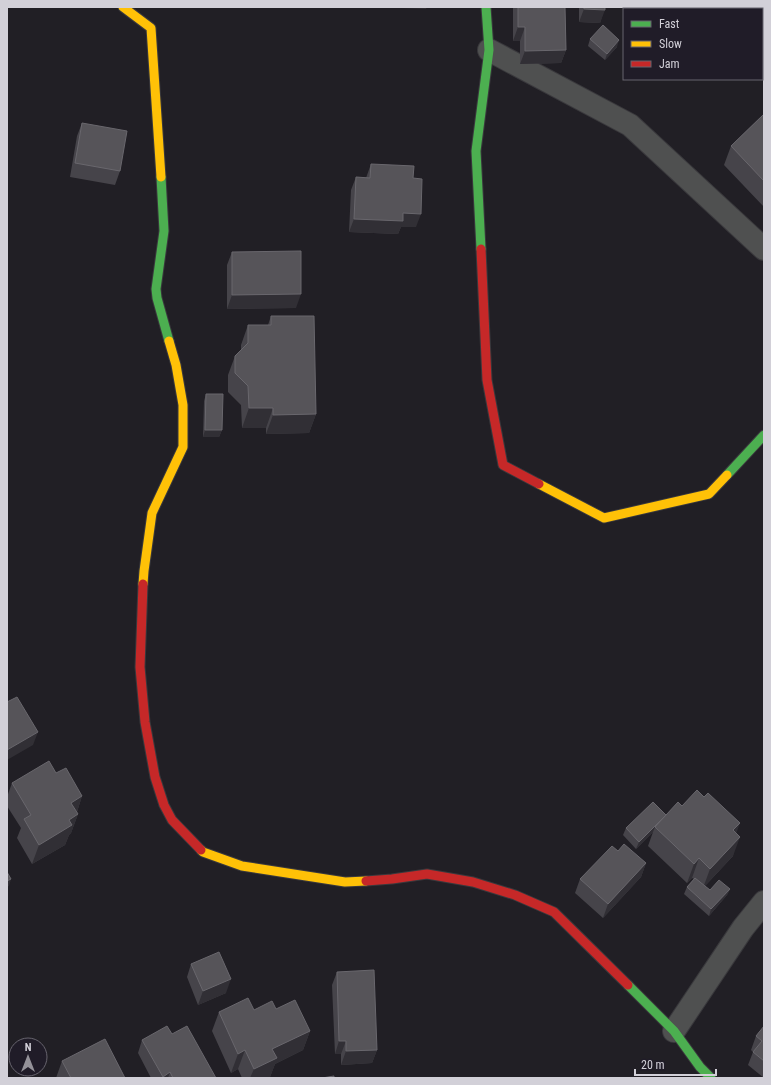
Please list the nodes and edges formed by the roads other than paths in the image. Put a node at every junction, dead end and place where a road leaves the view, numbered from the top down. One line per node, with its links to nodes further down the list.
1 (123, 7): 7 (street)
2 (486, 7): 3 (street)
3 (489, 50): 4 (street); 5 (street)
4 (764, 249)
5 (764, 435)
6 (764, 902): 7 (street)
7 (674, 1031): 8 (street)
8 (711, 1078)

